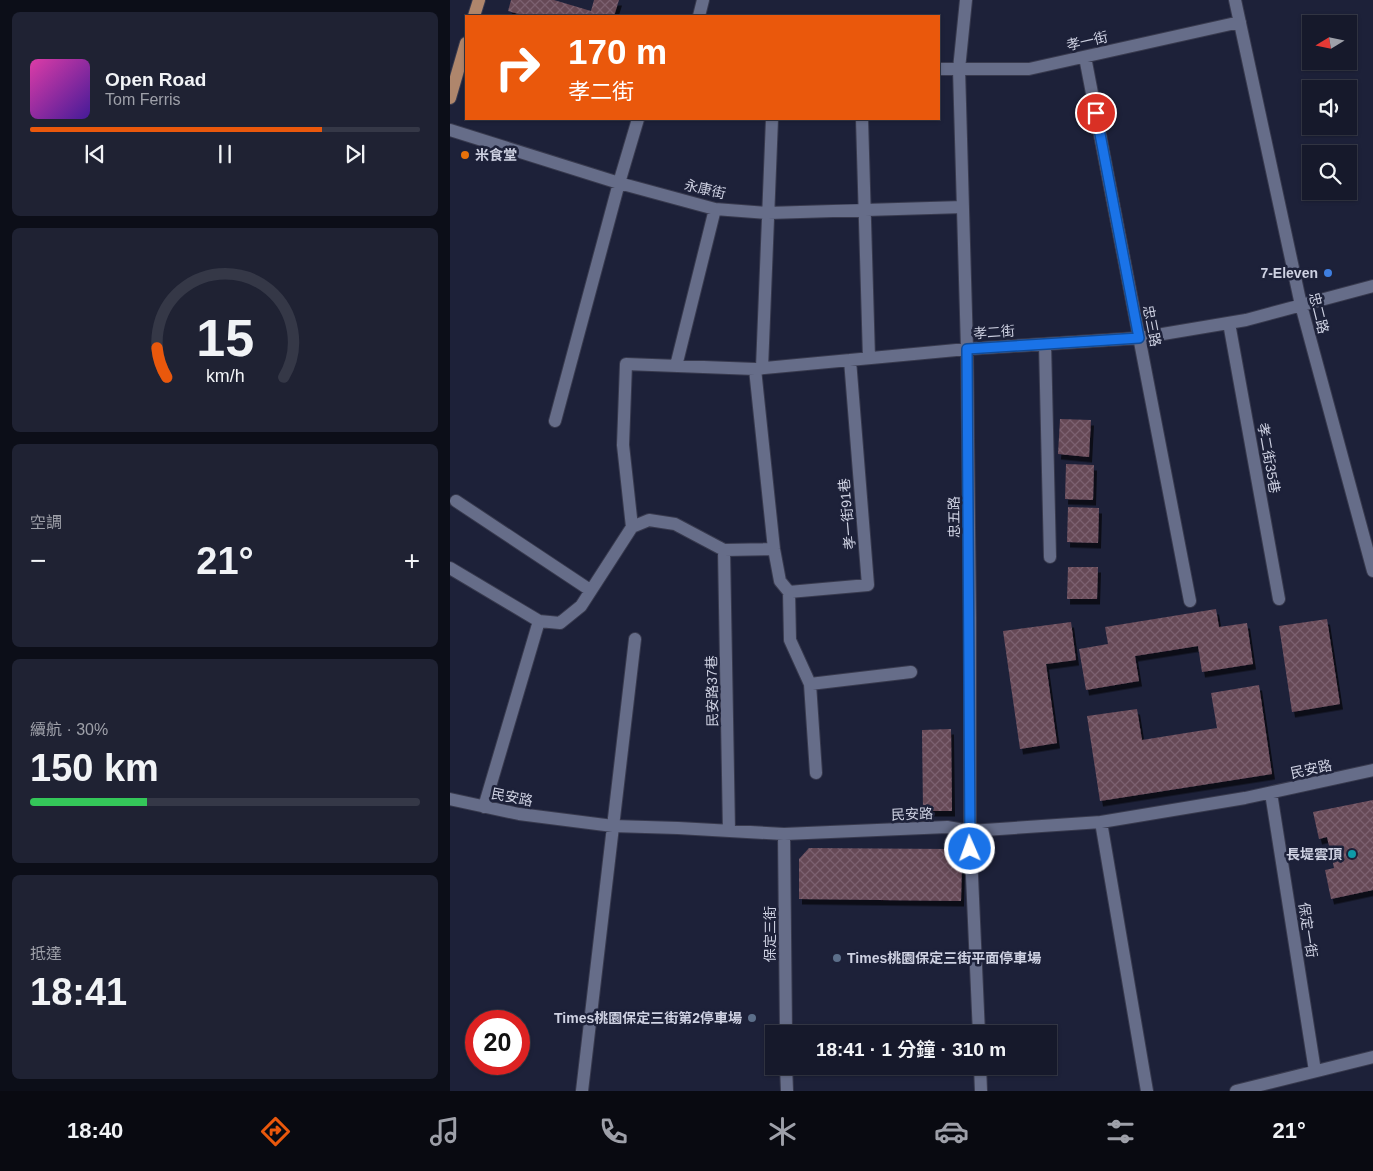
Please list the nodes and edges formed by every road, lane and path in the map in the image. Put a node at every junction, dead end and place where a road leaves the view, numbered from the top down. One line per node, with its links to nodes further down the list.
1 (479, 0): 5 (main road)
2 (703, 0): 6 (street)
3 (966, 0): 11 (street, 忠五路)
4 (1236, 0): 7 (street, 忠二路)
5 (474, 15)
6 (699, 15)
7 (1240, 22): 9 (street, 孝一街); 23 (street, 忠二路)
8 (465, 46): 12 (main road)
9 (1085, 57): 11 (street, 孝一街); 25 (street, 忠三路)
10 (940, 69): 11 (street, 孝一街)
11 (959, 69): 18 (street, 忠五路)
12 (450, 98)
13 (638, 120): 17 (street)
14 (772, 120): 21 (street)
15 (862, 120): 20 (street)
16 (450, 130): 17 (street, 永康街)
17 (619, 182): 19 (street, 永康街); 32 (street)
18 (963, 207): 20 (street, 永康街); 27 (street, 忠五路)
19 (715, 209): 21 (street, 永康街); 30 (street)
20 (865, 210): 21 (street, 永康街); 28 (street)
21 (768, 213): 31 (street)
22 (1373, 286): 23 (street, 孝二街)
23 (1301, 305): 24 (street, 孝二街); 39 (street, 忠二路)
24 (1229, 323): 25 (street, 孝二街); 42 (street, 孝二街35巷)
25 (1139, 338): 26 (street, 孝二街); 43 (street, 忠三路)
26 (1045, 344): 27 (street, 孝二街); 37 (street)
27 (967, 349): 28 (street, 孝二街); 55 (street, 忠五路)
28 (869, 358): 29 (street, 孝二街)
29 (850, 360): 31 (street, 孝二街); 41 (street, 孝一街91巷)
30 (676, 366): 31 (street, 孝二街); 34 (street, 孝二街)
31 (758, 368): 35 (street)
32 (555, 421)
33 (456, 501): 40 (street)
34 (632, 527): 36 (street); 40 (street)
35 (774, 549): 36 (street); 41 (street)
36 (724, 550): 56 (street, 民安路37巷)
37 (1050, 557)
38 (450, 568): 44 (street)
39 (1373, 571)
40 (590, 590): 44 (street)
41 (789, 592): 47 (street)
42 (1279, 599)
43 (1190, 601)
44 (539, 621): 52 (street)
45 (635, 639): 54 (street)
46 (911, 672): 47 (street)
47 (810, 684): 49 (street)
48 (1373, 770): 50 (street, 民安路)
49 (816, 773)
50 (1271, 793): 53 (street, 民安路); 61 (street, 保定一街)
51 (450, 799): 52 (street, 民安路)
52 (484, 806): 54 (street, 民安路)
53 (1101, 822): 55 (street, 民安路); 67 (street)
54 (613, 826): 56 (street, 民安路); 64 (street)
55 (970, 830): 57 (street, 民安路); 59 (street, 忠五路)
56 (729, 831): 57 (street, 民安路)
57 (784, 834): 58 (street, 保定三街)
58 (786, 1025)
59 (978, 1025)
60 (1373, 1057): 61 (street)
61 (1315, 1071): 68 (street)
62 (786, 1075): 65 (street)
63 (980, 1075): 66 (street)
64 (582, 1091)
65 (786, 1091)
66 (981, 1091)
67 (1147, 1091)
68 (1236, 1091)

